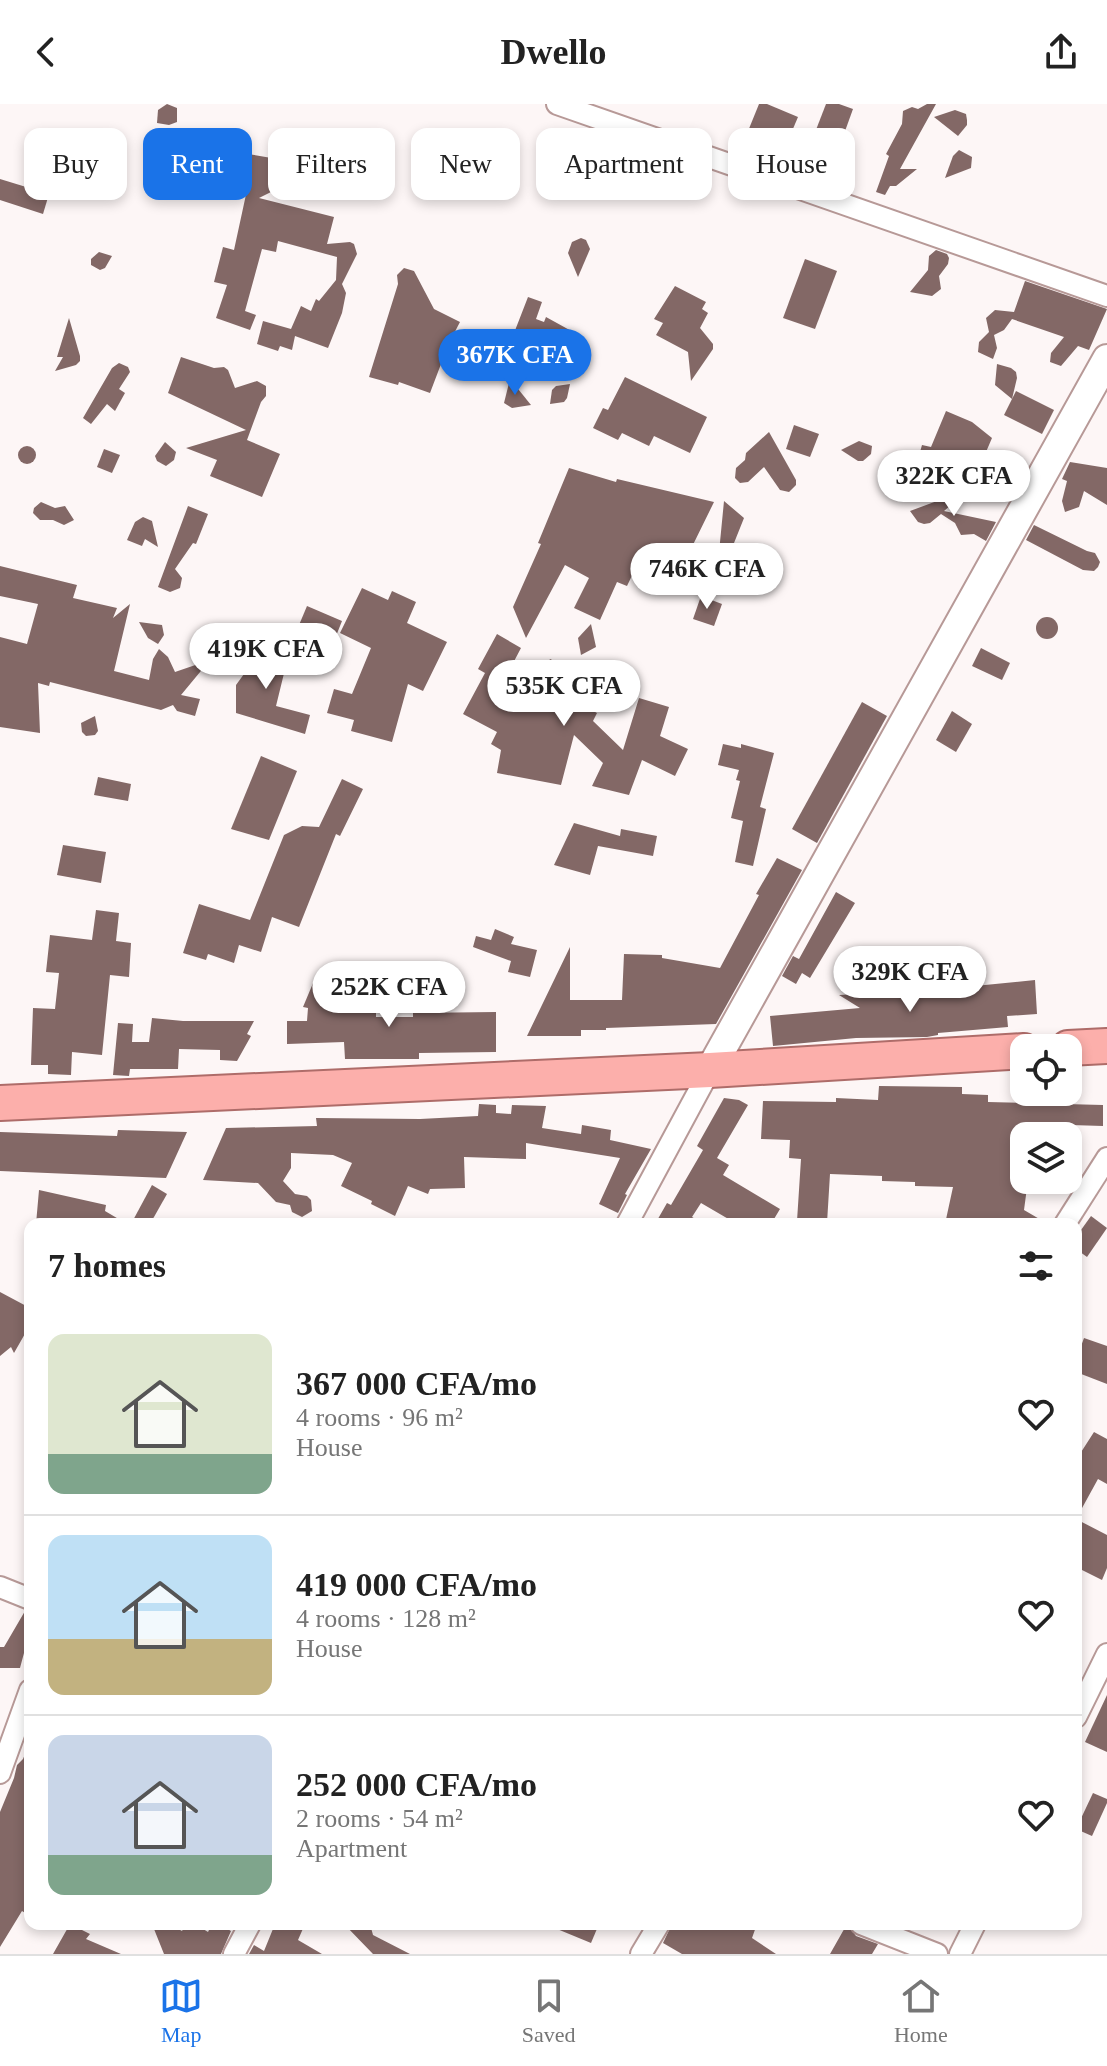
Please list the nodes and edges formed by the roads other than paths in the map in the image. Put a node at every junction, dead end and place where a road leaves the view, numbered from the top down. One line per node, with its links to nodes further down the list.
1 (557, 104): 2 (street)
2 (1107, 296)
3 (1107, 359): 7 (main road)
4 (1107, 1046): 5 (highway)
5 (1082, 1047)
6 (1010, 1052): 7 (highway)
7 (710, 1070): 8 (highway); 10 (street)
8 (0, 1103)
9 (1107, 1158): 11 (street)
10 (630, 1218)
11 (1069, 1218)
12 (0, 1587): 13 (street)
13 (24, 1597)
14 (1107, 1654): 15 (street)
15 (1082, 1705)
16 (24, 1707): 17 (street)
17 (0, 1773)
18 (247, 1930): 22 (street)
19 (655, 1930): 23 (street)
20 (876, 1930): 24 (street)
21 (972, 1930): 25 (street)
22 (234, 1954)
23 (641, 1954)
24 (937, 1954)
25 (960, 1954)

